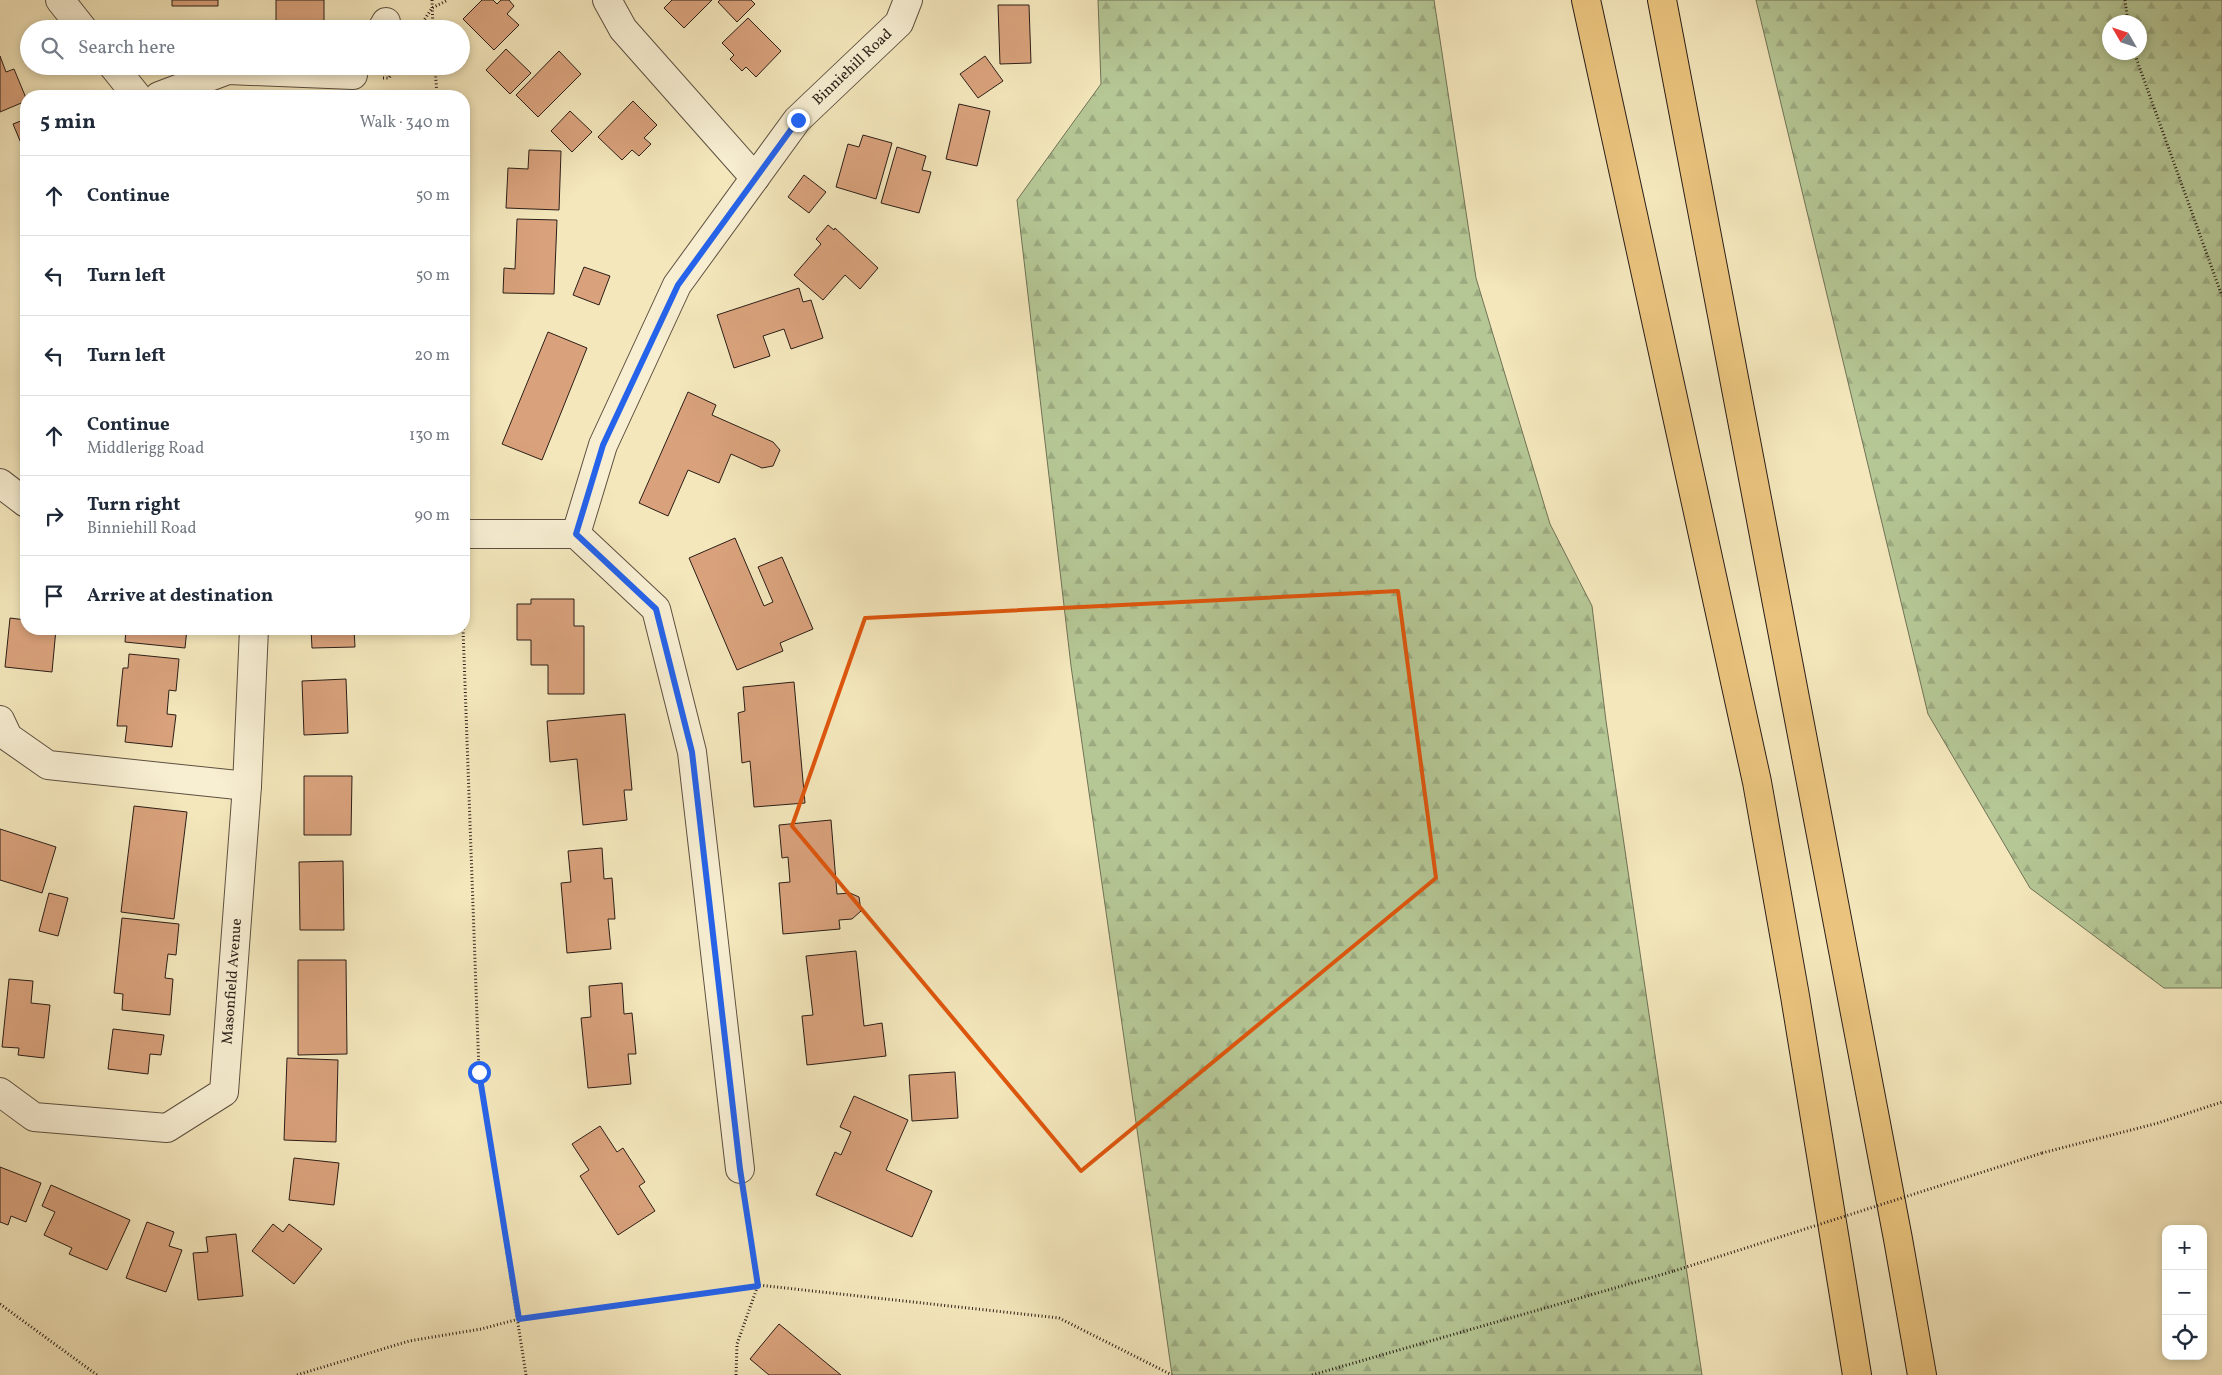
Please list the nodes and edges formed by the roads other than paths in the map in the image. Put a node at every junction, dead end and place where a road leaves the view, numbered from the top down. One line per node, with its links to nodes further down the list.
1 (60, 0): 6 (street)
2 (607, 0): 13 (street)
3 (908, 0): 13 (street, Binniehill Road)
4 (1586, 0): 21 (highway)
5 (1662, 0): 24 (highway)
6 (76, 20)
7 (120, 75): 11 (street)
8 (215, 75): 12 (street)
9 (300, 75): 10 (street)
10 (358, 79)
11 (132, 90)
12 (175, 90)
13 (755, 178): 17 (street, Binniehill Road)
14 (0, 484): 15 (street)
15 (20, 499)
16 (470, 534): 17 (street)
17 (576, 534): 23 (street)
18 (254, 635): 20 (street, Masonfield Avenue)
19 (0, 720): 20 (street)
20 (247, 786): 22 (street, Masonfield Avenue)
21 (1795, 996): 25 (highway); 26 (highway)
22 (0, 1092)
23 (740, 1169)
24 (1898, 1239): 27 (highway); 28 (highway)
25 (1842, 1375)
26 (1857, 1375)
27 (1922, 1375)
28 (1928, 1375)

